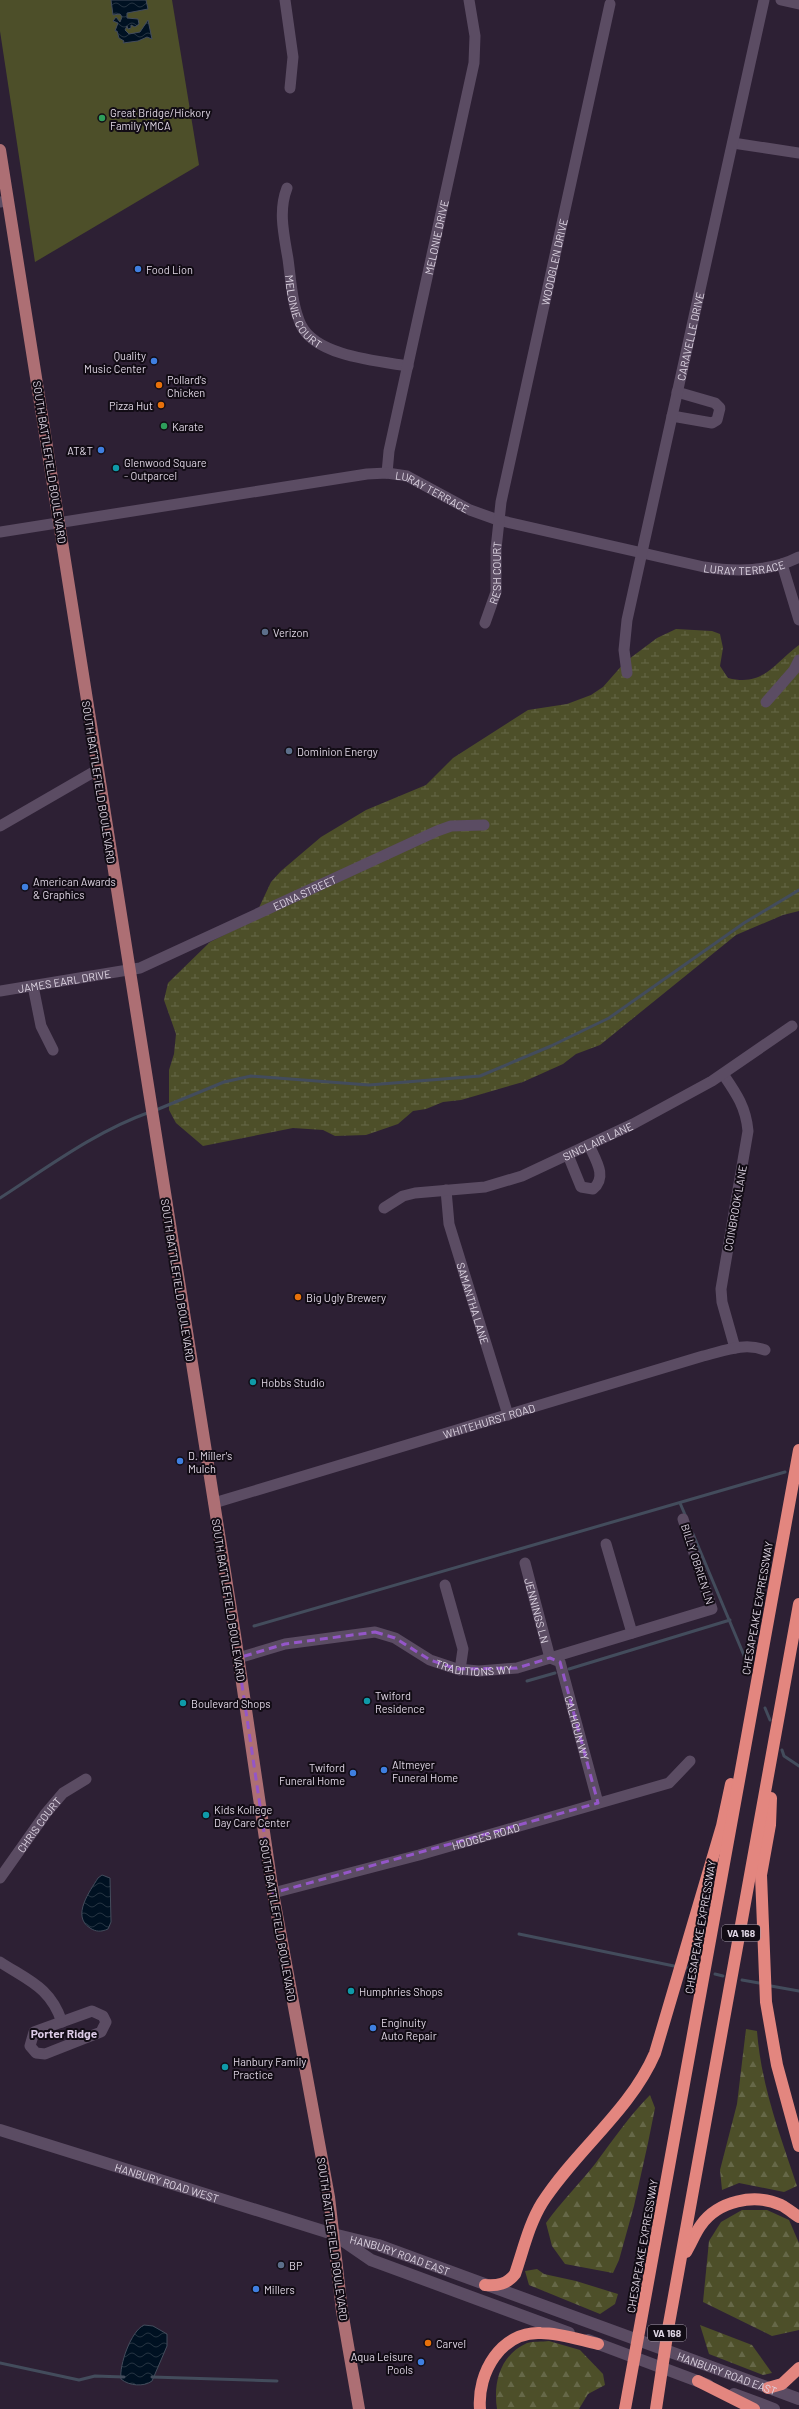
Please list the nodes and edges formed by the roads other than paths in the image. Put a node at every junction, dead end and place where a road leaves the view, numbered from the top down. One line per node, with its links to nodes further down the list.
1 (285, 0): 7 (street)
2 (469, 0): 13 (street, MELONIE DRIVE)
3 (764, 0): 8 (street, CARAVELLE DRIVE)
4 (781, 0): 6 (street)
5 (610, 4): 17 (street, WOODGLEN DRIVE)
6 (799, 4)
7 (290, 88)
8 (733, 143): 10 (street); 14 (street, CARAVELLE DRIVE)
9 (0, 150): 12 (main road, SOUTH BATTLEFIELD BOULEVARD)
10 (799, 153)
11 (287, 188): 13 (street, MELONIE COURT)
12 (4, 202): 18 (main road, SOUTH BATTLEFIELD BOULEVARD)
13 (408, 366): 16 (street, MELONIE DRIVE)
14 (677, 392): 15 (street, CARAVELLE DRIVE); 15 (street)
15 (672, 416): 20 (street, CARAVELLE DRIVE)
16 (386, 473): 17 (street, LURAY TERRACE); 18 (street, LURAY TERRACE)
17 (498, 520): 20 (street, LURAY TERRACE); 24 (street, RESH COURT)
18 (59, 522): 19 (street, LURAY TERRACE); 28 (main road, SOUTH BATTLEFIELD BOULEVARD)
19 (0, 532)
20 (642, 553): 22 (street, LURAY TERRACE); 26 (street, CARAVELLE DRIVE)
21 (799, 557): 22 (street, LURAY TERRACE)
22 (782, 564): 23 (street)
23 (799, 620)
24 (485, 623)
25 (799, 660): 27 (street)
26 (627, 673)
27 (766, 702)
28 (97, 770): 30 (street); 31 (main road, SOUTH BATTLEFIELD BOULEVARD)
29 (484, 825): 31 (street, EDNA STREET)
30 (0, 826)
31 (129, 971): 32 (street, JAMES EARL DRIVE); 45 (main road, SOUTH BATTLEFIELD BOULEVARD)
32 (33, 986): 33 (street, JAMES EARL DRIVE); 35 (street)
33 (0, 991)
34 (792, 1026): 36 (street, SINCLAIR LANE)
35 (53, 1050)
36 (723, 1074): 37 (street, SINCLAIR LANE); 41 (street, COINBROOK LANE)
37 (589, 1145): 38 (street, SINCLAIR LANE); 38 (street)
38 (568, 1155): 39 (street, SINCLAIR LANE)
39 (446, 1190): 40 (street, SINCLAIR LANE); 43 (street, SAMANTHA LANE)
40 (384, 1208)
41 (734, 1348): 42 (street, WHITEHURST ROAD); 43 (street, WHITEHURST ROAD)
42 (765, 1350)
43 (508, 1415): 45 (street, WHITEHURST ROAD)
44 (799, 1450): 56 (highway, CHESAPEAKE EXPRESSWAY / VA 168)
45 (214, 1503): 53 (main road, SOUTH BATTLEFIELD BOULEVARD)
46 (684, 1519): 51 (street, BILLY OBRIEN LN)
47 (606, 1544): 52 (street)
48 (525, 1563): 54 (street, JENNINGS LN)
49 (445, 1585): 55 (street)
50 (799, 1604): 57 (highway, VA 168)
51 (712, 1609): 52 (street, TRADITIONS WY)
52 (632, 1633): 54 (street, TRADITIONS WY)
53 (238, 1658): 55 (street, TRADITIONS WY); 62 (main road, SOUTH BATTLEFIELD BOULEVARD)
54 (550, 1658): 55 (street, TRADITIONS WY); 60 (street, CALHOUN WY)
55 (460, 1670)
56 (753, 1704): 70 (highway); 71 (highway, CHESAPEAKE EXPRESSWAY / VA 168)
57 (773, 1753): 66 (highway); 69 (highway, VA 168)
58 (690, 1761): 60 (street, HODGES ROAD)
59 (86, 1779): 61 (street, CHRIS COURT)
60 (598, 1803): 62 (street, HODGES ROAD)
61 (0, 1878)
62 (273, 1893): 68 (main road, SOUTH BATTLEFIELD BOULEVARD)
63 (0, 1962): 64 (street)
64 (62, 2022): 64 (street)
65 (0, 2130): 68 (main road, HANBURY ROAD WEST)
66 (799, 2146)
67 (799, 2217): 69 (highway)
68 (333, 2234): 70 (main road, HANBURY ROAD EAST); 72 (main road, HANBURY ROAD EAST); 78 (main road, SOUTH BATTLEFIELD BOULEVARD)
69 (681, 2262): 77 (highway, VA 168)
70 (485, 2285): 75 (main road, HANBURY ROAD EAST)
71 (641, 2324): 80 (highway); 81 (highway, CHESAPEAKE EXPRESSWAY / VA 168)
72 (598, 2344): 74 (main road, HANBURY ROAD EAST); 79 (highway)
73 (799, 2368): 75 (highway)
74 (698, 2381): 82 (highway); 83 (main road, HANBURY ROAD EAST)
75 (768, 2388): 76 (main road, HANBURY ROAD EAST)
76 (799, 2399)
77 (657, 2407)
78 (359, 2409)
79 (480, 2409)
80 (618, 2409)
81 (625, 2409)
82 (754, 2409)
83 (774, 2409)

